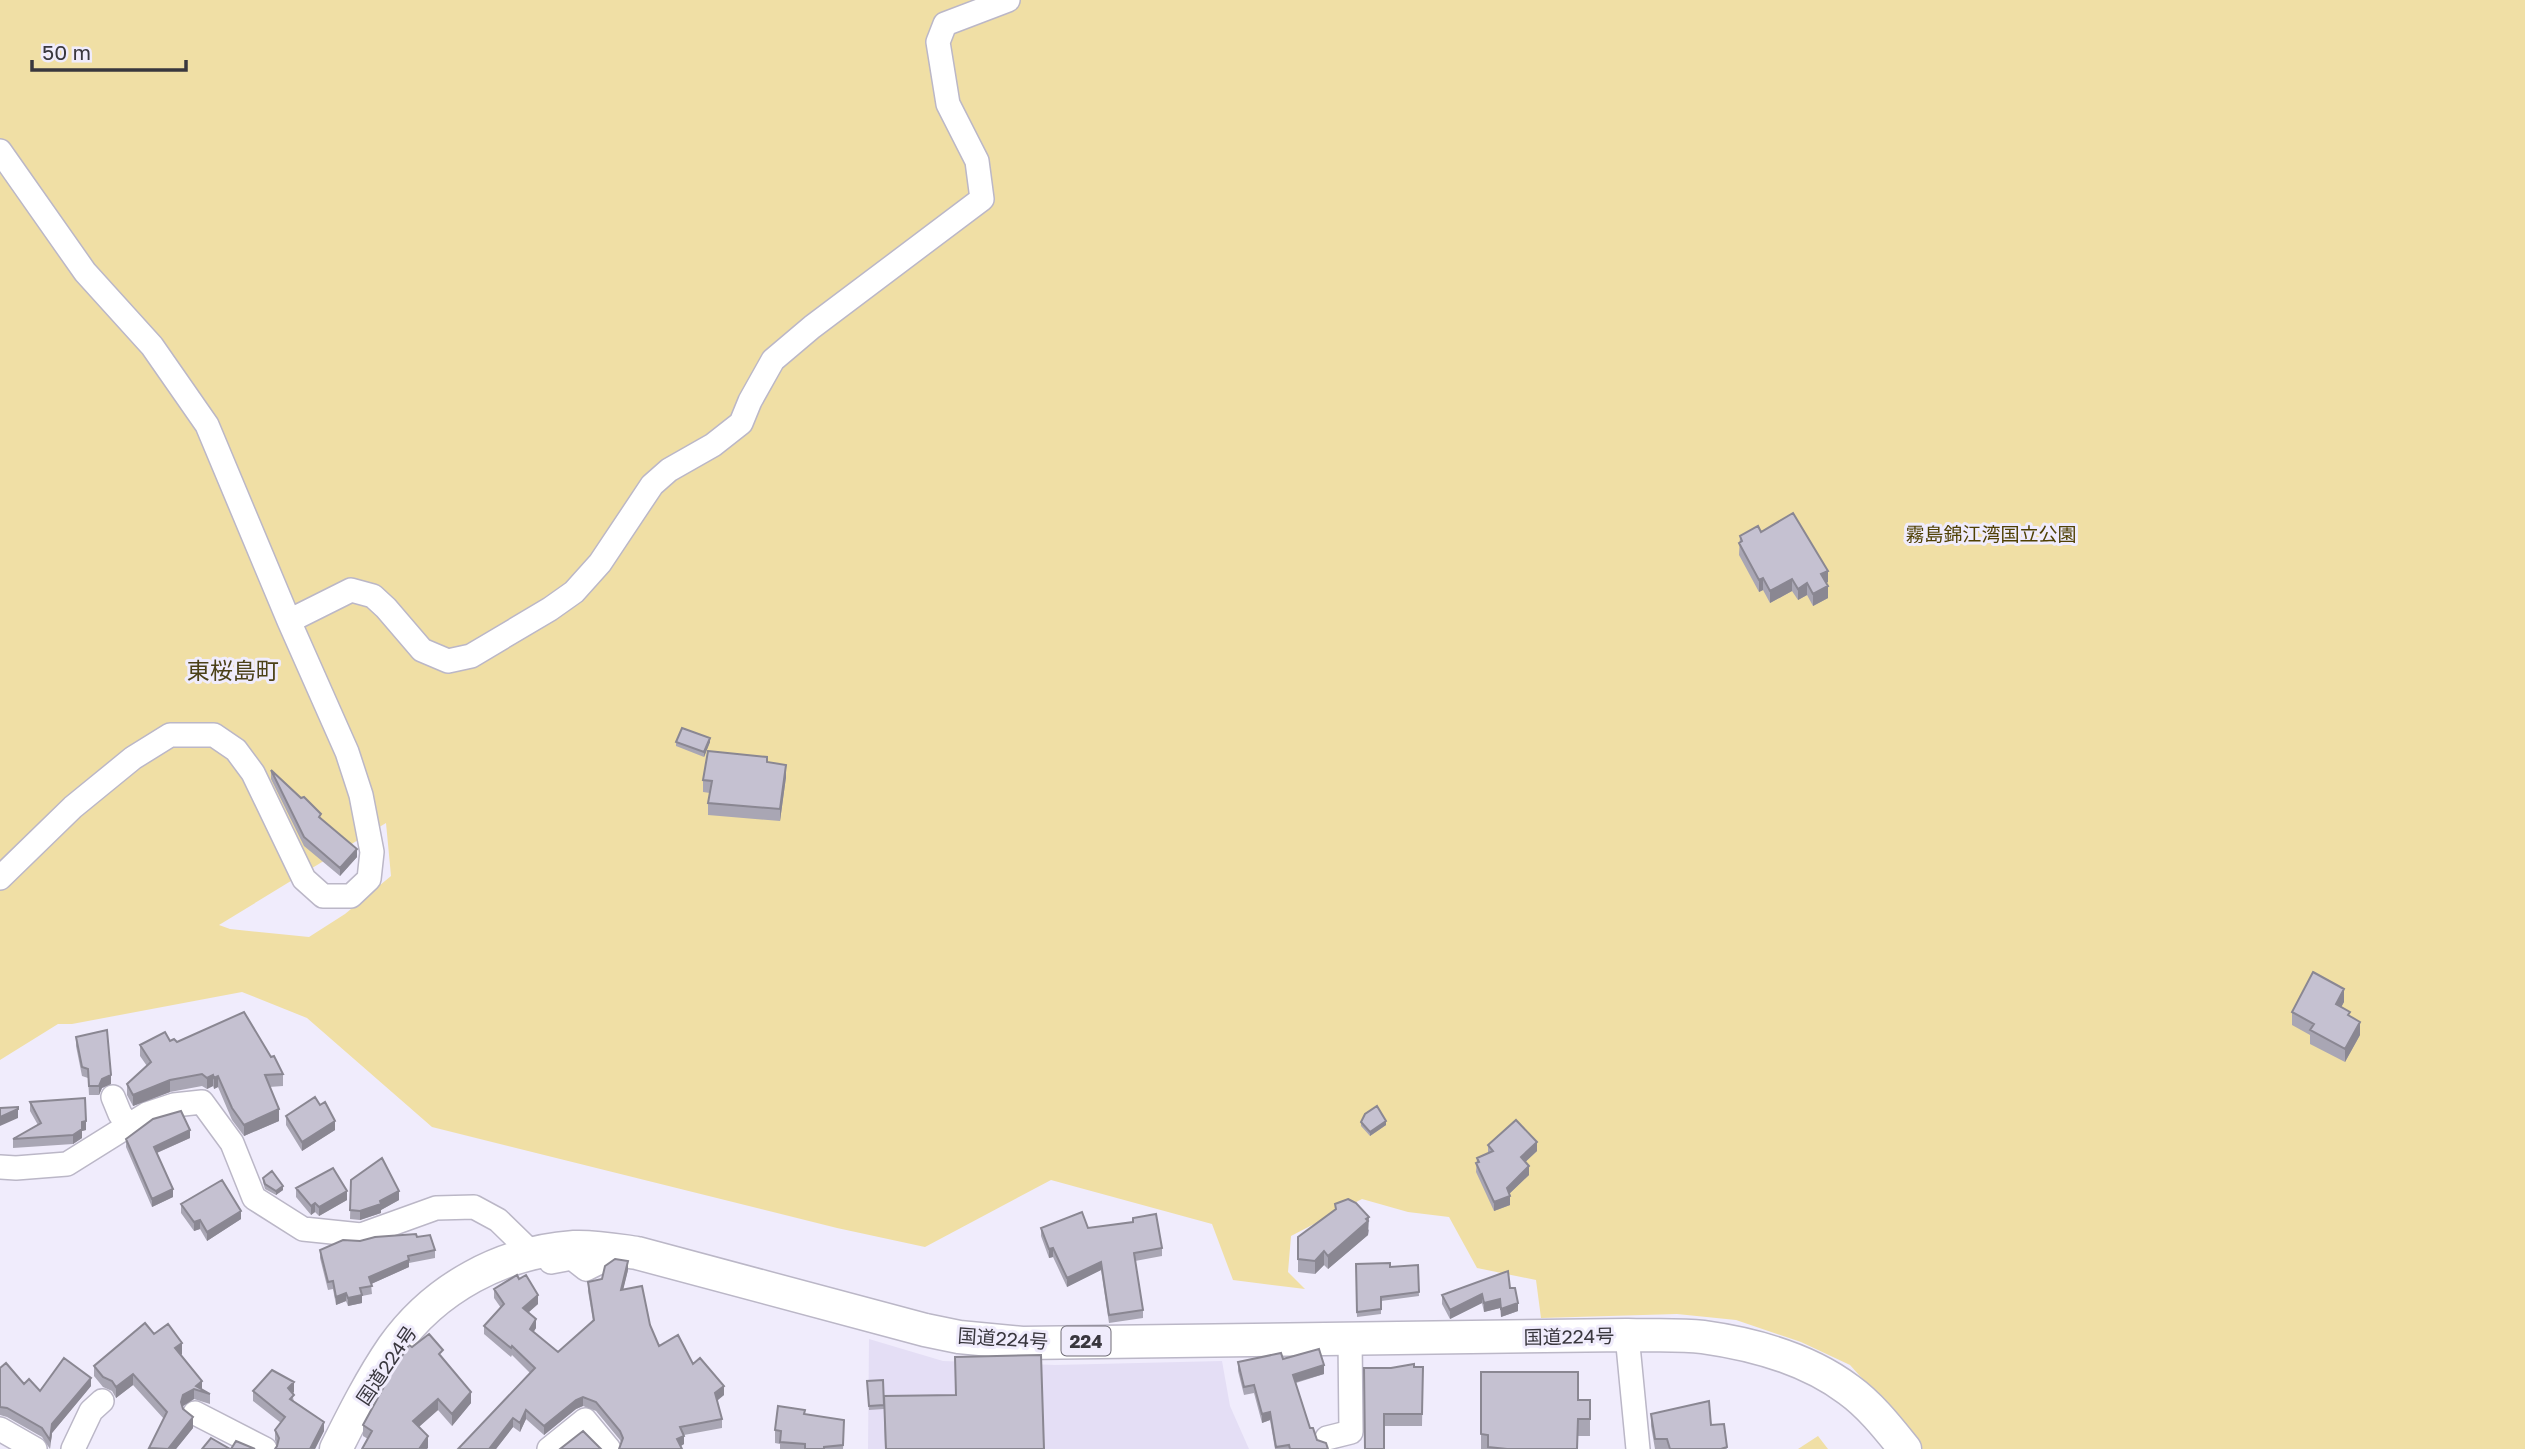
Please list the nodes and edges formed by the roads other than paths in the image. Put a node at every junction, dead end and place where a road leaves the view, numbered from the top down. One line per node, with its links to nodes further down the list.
1 (1008, 0): 3 (street)
2 (0, 150): 3 (street)
3 (289, 621): 4 (street)
4 (0, 878)
5 (113, 1097): 6 (street)
6 (129, 1125): 7 (street); 8 (street)
7 (0, 1167)
8 (520, 1257): 9 (street); 11 (highway, 国道224号 / 224); 20 (highway, 国道224号 / 224)
9 (597, 1270)
10 (1627, 1335): 11 (highway, 国道224号 / 224); 16 (street); 23 (highway, 国道224号 / 224)
11 (1350, 1338): 15 (street)
12 (102, 1401): 18 (street)
13 (194, 1413): 19 (street)
14 (0, 1429): 17 (street)
15 (1326, 1438)
16 (1642, 1444)
17 (35, 1449)
18 (73, 1449)
19 (265, 1449)
20 (335, 1449)
21 (549, 1449): 22 (street)
22 (609, 1449)
23 (1905, 1449)

